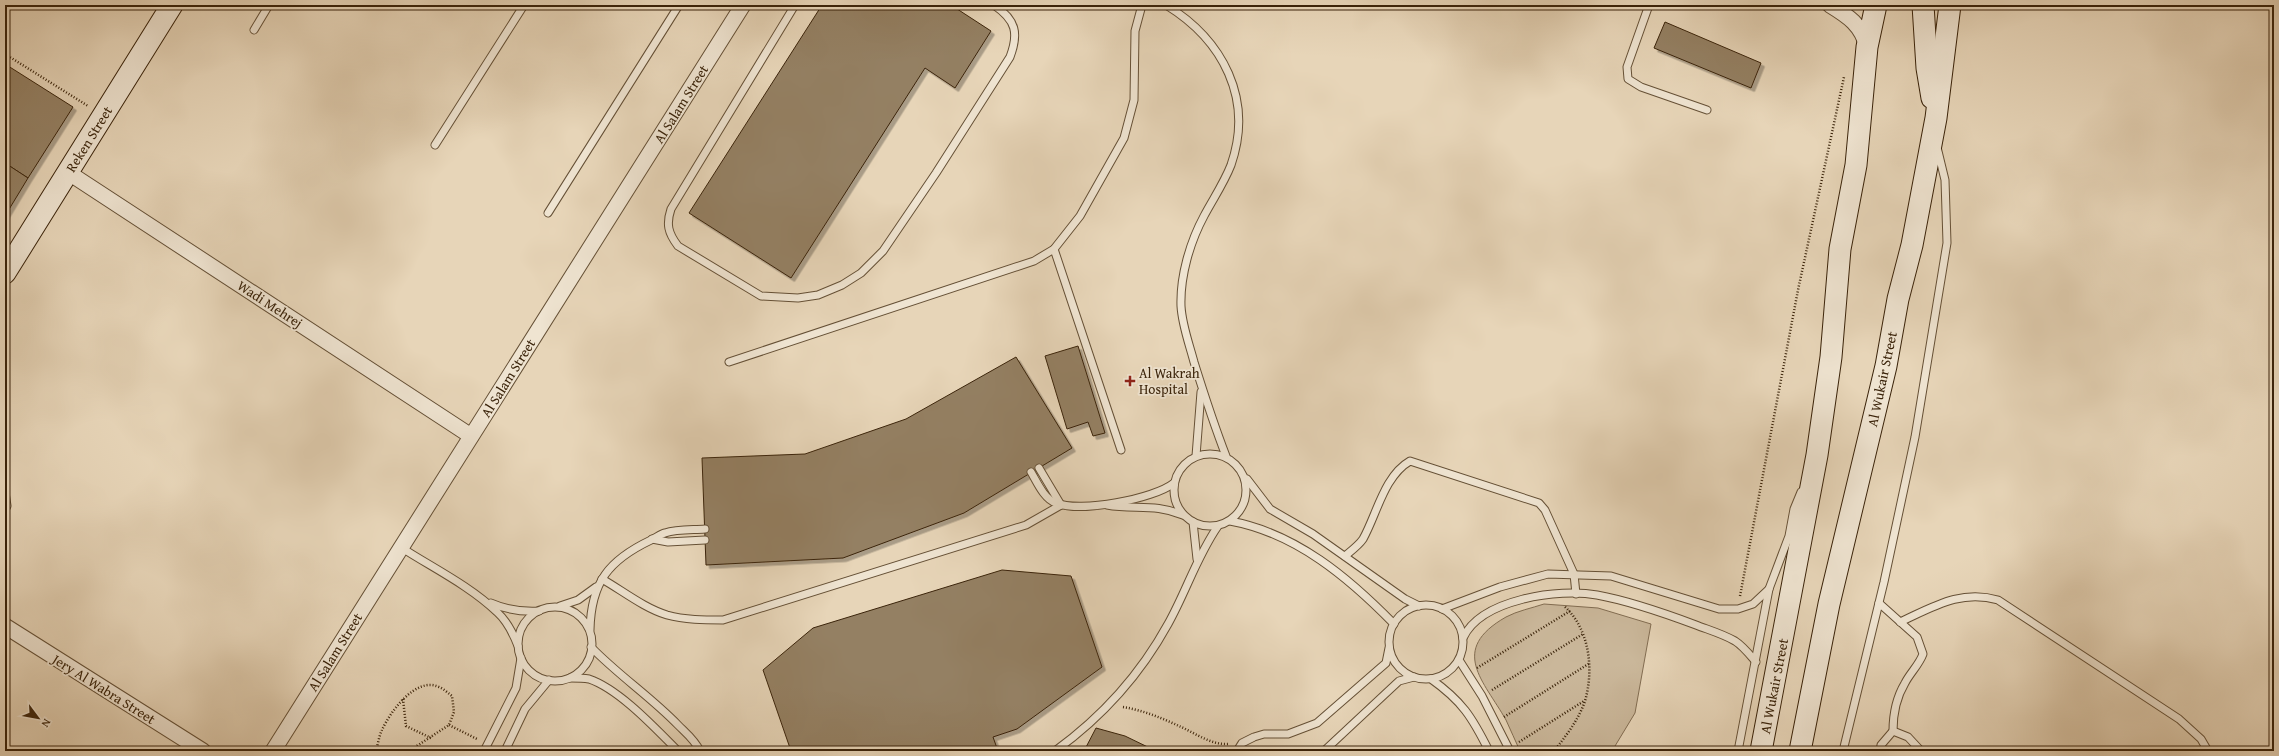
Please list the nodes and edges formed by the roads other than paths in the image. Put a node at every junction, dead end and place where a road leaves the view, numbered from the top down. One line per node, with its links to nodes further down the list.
1 (172, 5): 20 (main road, Reken Street)
2 (269, 5): 15 (lane)
3 (524, 5): 19 (lane)
4 (679, 5): 21 (lane)
5 (743, 5): 26 (street, Al Salam Street)
6 (795, 5): 7 (lane)
7 (994, 5)
8 (1142, 5): 22 (lane)
9 (1166, 5): 25 (lane)
10 (1649, 5): 17 (lane)
11 (1830, 5): 16 (street)
12 (1876, 5): 16 (main road, Al Wukair Street)
13 (1923, 5): 18 (main road)
14 (1950, 5): 18 (main road, Al Wukair Street)
15 (254, 30)
16 (1867, 47): 28 (main road, Al Wukair Street)
17 (1708, 110)
18 (1935, 124): 55 (lane); 89 (main road, Al Wukair Street)
19 (435, 145)
20 (68, 172): 23 (main road, Reken Street); 26 (street, Wadi Mehrej)
21 (548, 213)
22 (1054, 249): 24 (lane); 27 (lane)
23 (5, 273)
24 (729, 362)
25 (1201, 390): 29 (lane); 30 (lane)
26 (471, 436): 46 (street, Al Salam Street)
27 (1121, 450)
28 (1817, 455): 52 (lane); 88 (main road, Al Wukair Street)
29 (1196, 456): 30 (lane); 34 (lane)
30 (1226, 456): 33 (lane)
31 (1039, 468): 36 (lane)
32 (1031, 472): 36 (lane)
33 (1245, 477): 40 (lane); 47 (lane)
34 (1174, 484): 37 (lane); 39 (lane)
35 (5, 492): 38 (lane)
36 (1061, 505): 37 (lane); 50 (lane)
37 (1106, 505): 39 (lane)
38 (5, 510)
39 (1183, 515): 41 (lane)
40 (1230, 521): 42 (lane); 61 (lane)
41 (1193, 522): 42 (lane); 48 (lane)
42 (1218, 526): 48 (lane)
43 (705, 529): 44 (lane)
44 (652, 539): 45 (lane); 50 (lane)
45 (705, 540)
46 (402, 548): 54 (lane); 79 (street, Al Salam Street)
47 (1345, 556): 49 (lane); 56 (lane)
48 (1197, 563): 83 (lane)
49 (1574, 574): 52 (lane); 53 (lane); 58 (lane)
50 (602, 579): 51 (lane)
51 (596, 587): 57 (lane); 63 (lane)
52 (1769, 589): 70 (lane)
53 (1576, 594): 64 (lane); 70 (lane)
54 (483, 600): 59 (lane); 66 (lane)
55 (1879, 603): 60 (lane); 90 (lane)
56 (1419, 606): 58 (lane); 61 (lane)
57 (556, 607): 59 (lane); 63 (lane)
58 (1442, 609): 64 (lane)
59 (540, 610): 66 (lane)
60 (1900, 622): 75 (lane); 93 (lane)
61 (1394, 624): 65 (lane)
62 (5, 626): 78 (street, Jery Al Wabra Street)
63 (590, 632): 67 (lane)
64 (1463, 638): 69 (lane)
65 (1390, 641): 71 (lane); 84 (lane)
66 (518, 646): 68 (lane)
67 (592, 647): 72 (lane); 82 (lane)
68 (521, 658): 74 (lane); 76 (lane)
69 (1459, 660): 73 (lane); 77 (lane)
70 (1756, 662): 87 (lane)
71 (1414, 677): 73 (lane); 85 (lane)
72 (570, 678): 74 (lane); 81 (lane)
73 (1431, 679): 86 (lane)
74 (550, 680): 80 (lane)
75 (1893, 731): 91 (lane); 92 (lane)
76 (486, 748)
77 (1510, 750)
78 (203, 751)
79 (273, 751)
80 (505, 751)
81 (678, 751)
82 (700, 751)
83 (1055, 751)
84 (1237, 751)
85 (1324, 751)
86 (1489, 751)
87 (1738, 751)
88 (1761, 751)
89 (1800, 751)
90 (1843, 751)
91 (1880, 751)
92 (1921, 751)
93 (2208, 751)

